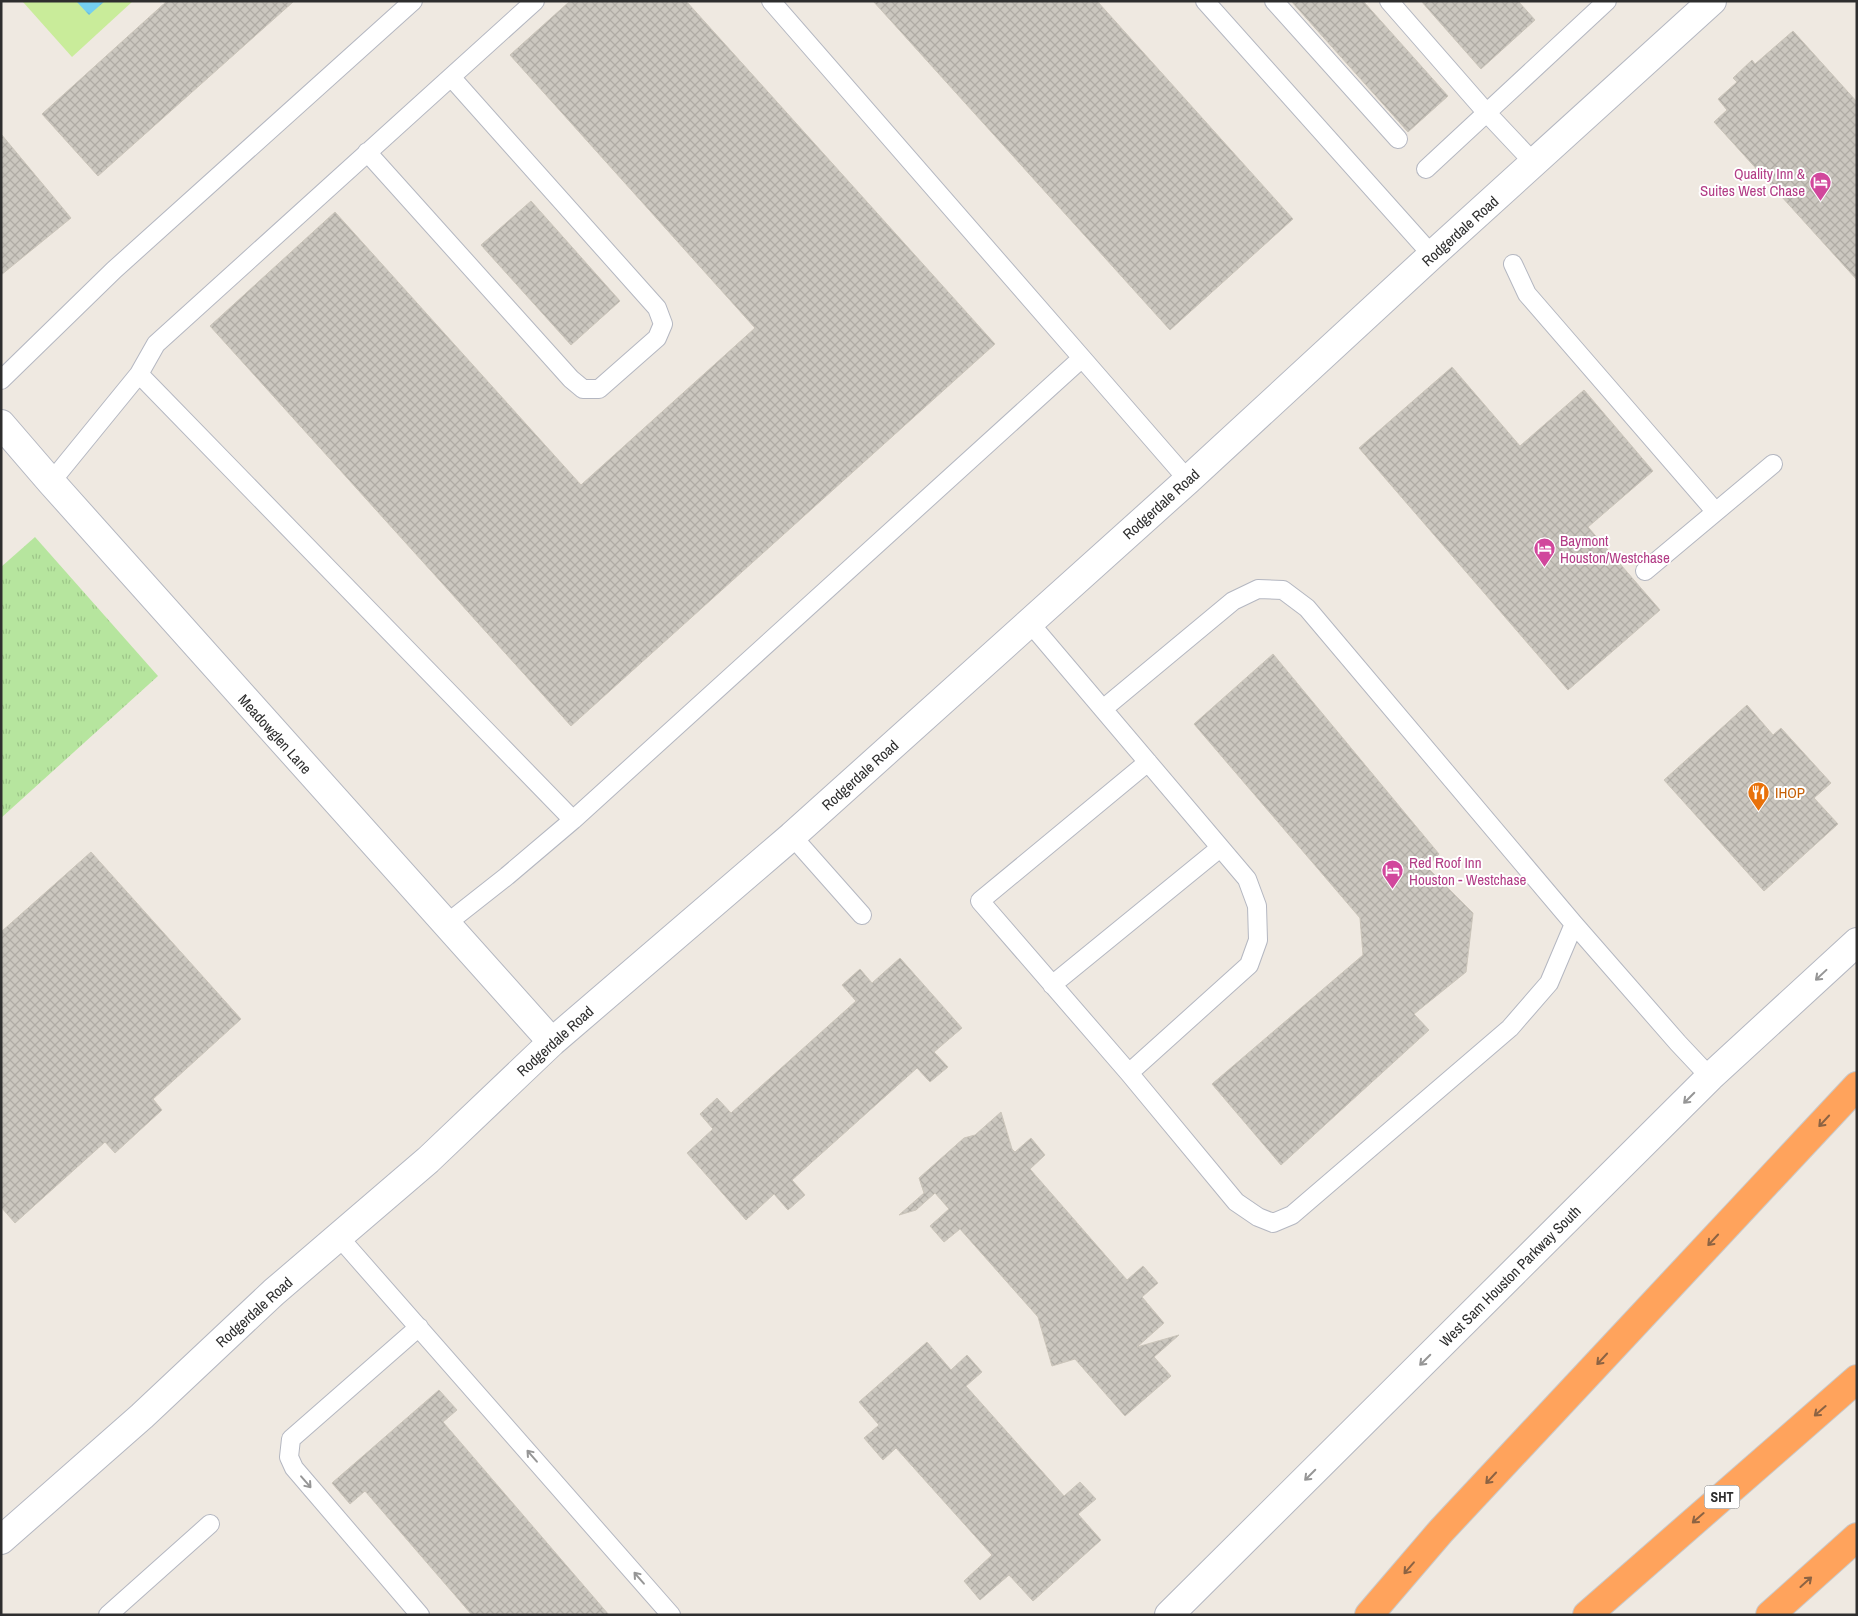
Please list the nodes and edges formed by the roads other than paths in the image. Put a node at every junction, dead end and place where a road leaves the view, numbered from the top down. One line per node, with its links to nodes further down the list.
1 (412, 1): 19 (lane)
2 (535, 1): 9 (lane)
3 (771, 1): 17 (lane)
4 (1205, 1): 15 (lane)
5 (1274, 1): 11 (lane)
6 (1389, 1): 10 (lane)
7 (1607, 1): 10 (lane)
8 (1712, 1): 13 (street, Rodgerdale Road)
9 (451, 77): 12 (lane); 12 (lane)
10 (1486, 112): 13 (lane); 14 (lane)
11 (1398, 139)
12 (367, 152): 18 (lane)
13 (1534, 163): 15 (street, Rodgerdale Road)
14 (1426, 169)
15 (1432, 255): 22 (street, Rodgerdale Road)
16 (1513, 264): 24 (lane)
17 (1082, 358): 22 (lane); 29 (lane)
18 (139, 374): 23 (lane); 29 (lane)
19 (1, 380)
20 (1, 424): 23 (street, Meadowglen Lane)
21 (1773, 464): 24 (lane)
22 (1188, 480): 26 (street, Rodgerdale Road)
23 (51, 482): 33 (street, Meadowglen Lane)
24 (1715, 511): 25 (lane)
25 (1645, 571)
26 (1029, 622): 27 (lane); 30 (street, Rodgerdale Road)
27 (1103, 708): 28 (lane); 34 (lane)
28 (1148, 762): 31 (lane); 36 (lane)
29 (573, 820): 33 (lane)
30 (792, 836): 32 (lane); 37 (street, Rodgerdale Road)
31 (1220, 848): 36 (lane); 38 (lane)
32 (862, 915)
33 (446, 924): 37 (street, Meadowglen Lane)
34 (1574, 924): 38 (lane); 39 (lane)
35 (1857, 942): 39 (street, West Sam Houston Parkway South, one-way to 39)
36 (1052, 985): 38 (lane)
37 (552, 1042): 41 (street, Rodgerdale Road)
38 (1129, 1073)
39 (1710, 1077): 50 (street, West Sam Houston Parkway South, one-way to 50)
40 (1857, 1086): 51 (highway, one-way to 51)
41 (338, 1237): 42 (lane); 46 (street, Rodgerdale Road)
42 (419, 1326): 48 (lane, one-way to 48); 49 (lane, one-way to 42)
43 (1857, 1379): 52 (highway, SHT, one-way to 52)
44 (210, 1524): 47 (lane)
45 (1857, 1537): 53 (highway, one-way to 45)
46 (1, 1540)
47 (108, 1615)
48 (420, 1615)
49 (671, 1615)
50 (1168, 1615)
51 (1369, 1615)
52 (1587, 1615)
53 (1770, 1615)

